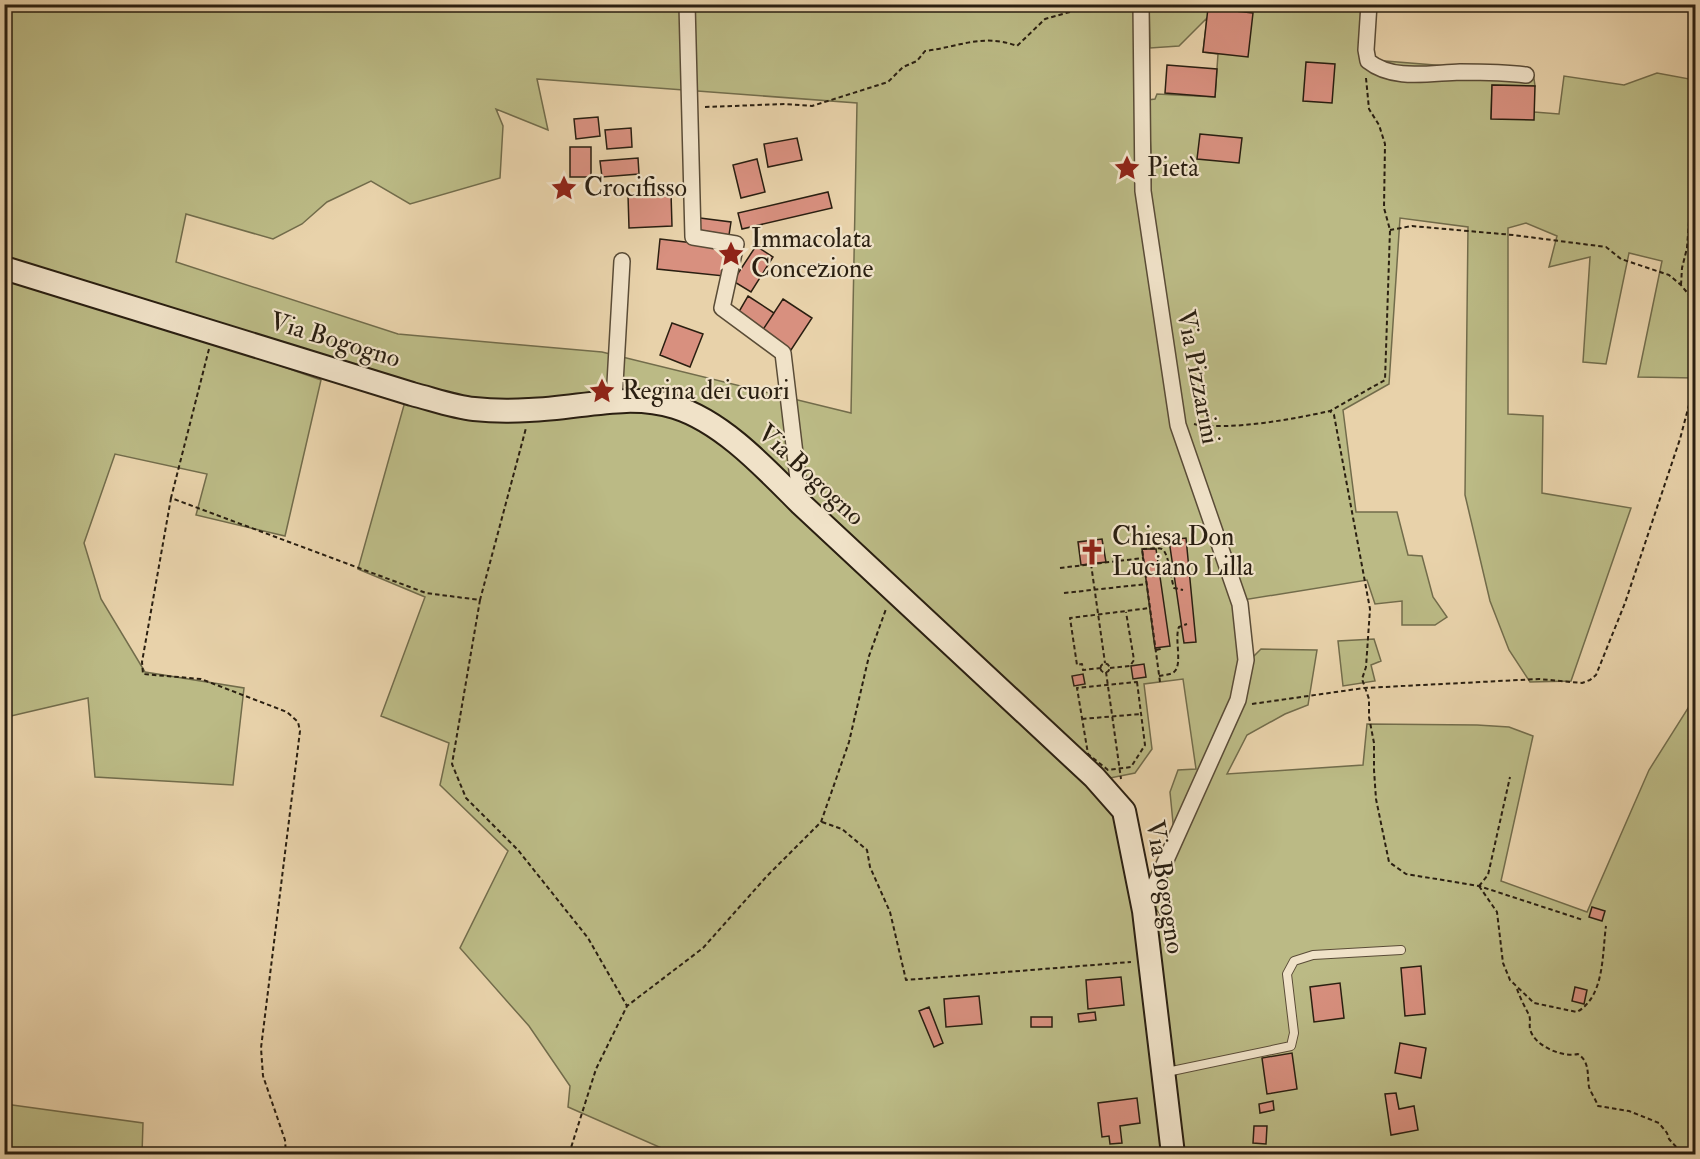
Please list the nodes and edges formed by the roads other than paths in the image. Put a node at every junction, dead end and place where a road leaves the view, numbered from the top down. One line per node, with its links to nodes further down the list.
1 (687, 4): 8 (street)
2 (1141, 4): 9 (street, Via Pizzarini)
3 (1369, 4): 4 (street)
4 (1526, 75)
5 (622, 261): 7 (street)
6 (4, 268): 7 (main road, Via Bogogno)
7 (614, 401): 8 (main road, Via Bogogno)
8 (801, 504): 9 (main road, Via Bogogno)
9 (1144, 911): 11 (main road, Via Bogogno)
10 (1401, 950): 11 (lane)
11 (1162, 1073): 12 (main road, Via Bogogno)
12 (1173, 1155)

